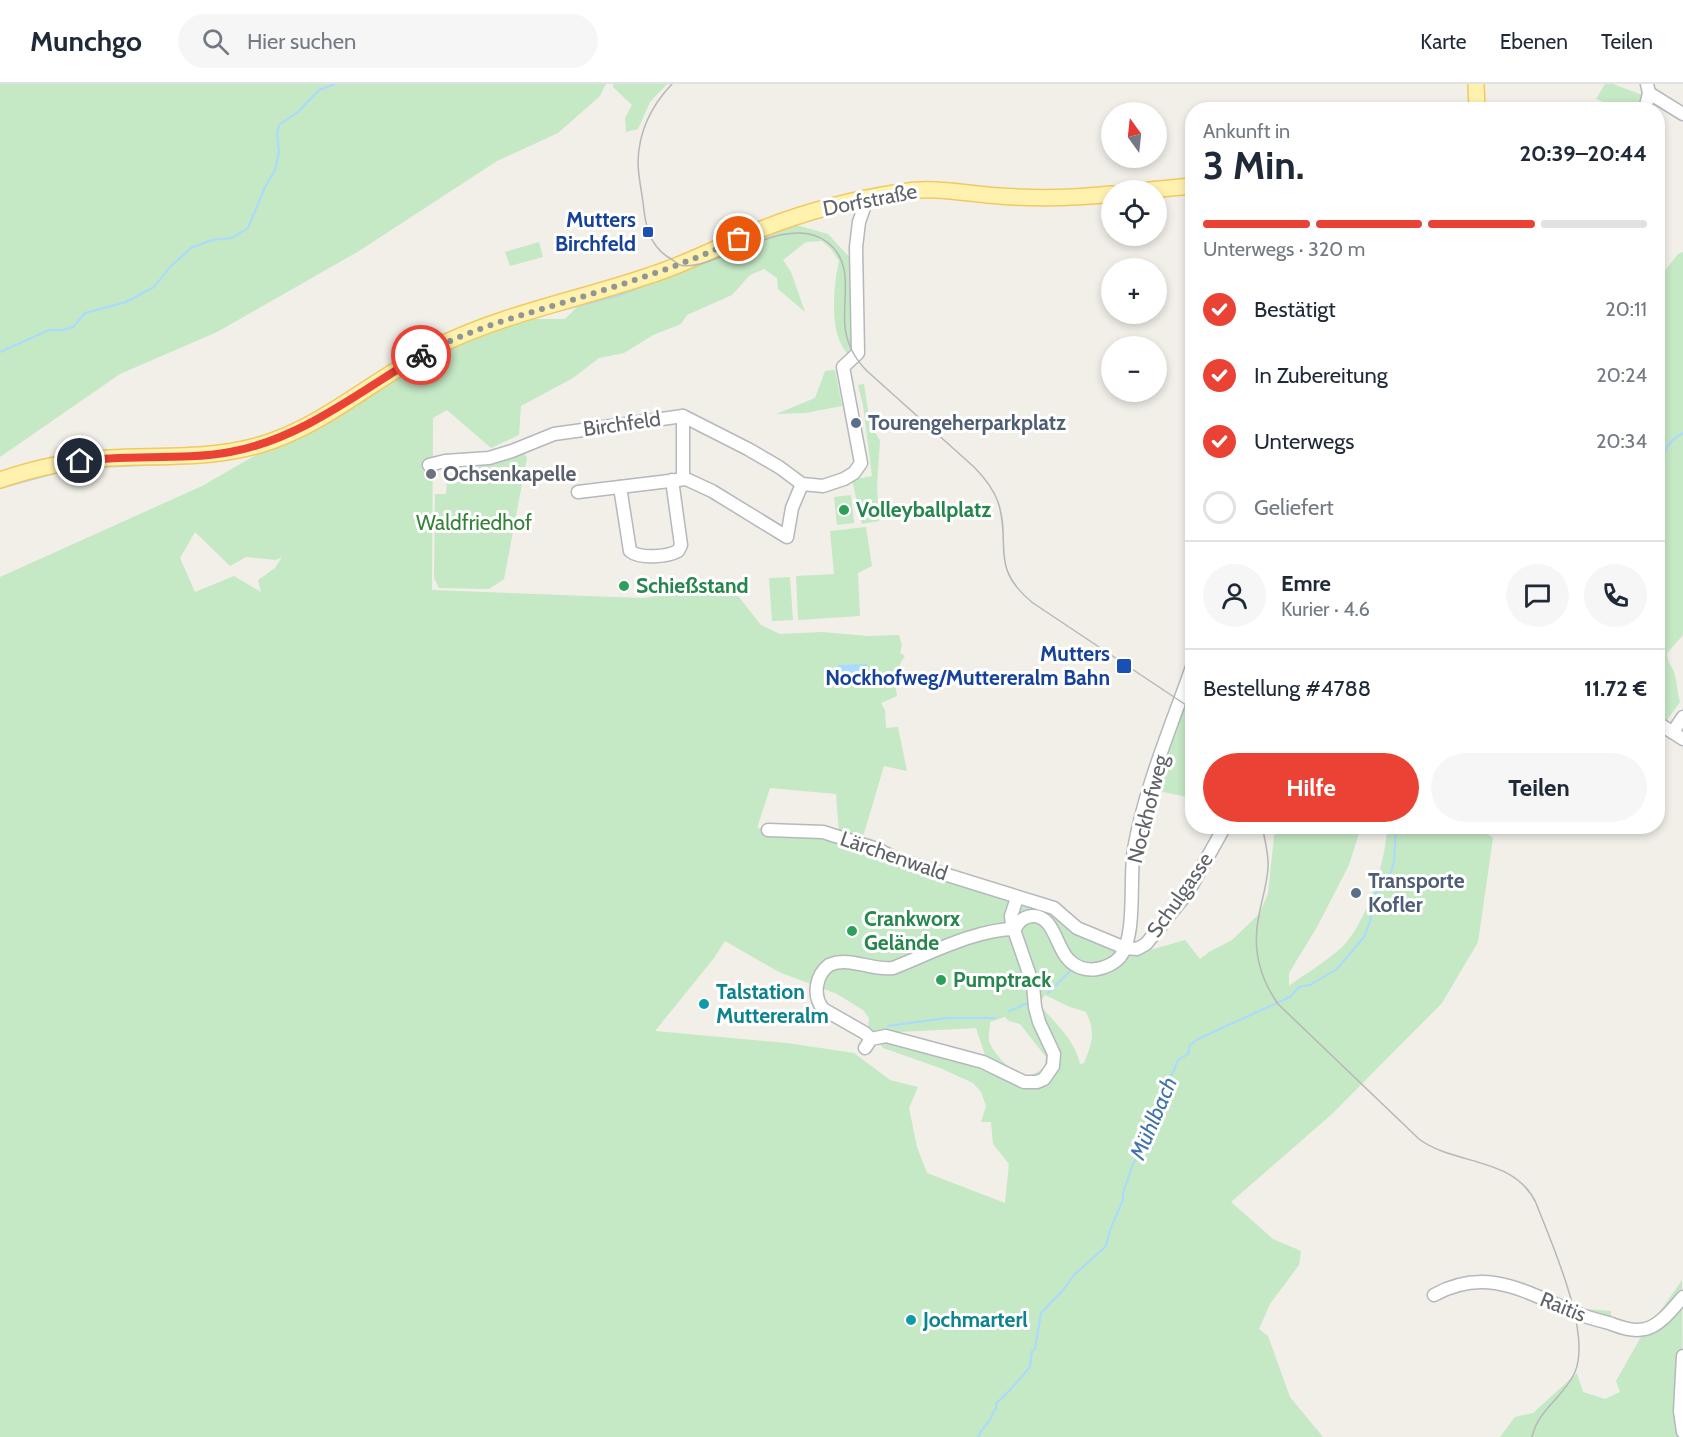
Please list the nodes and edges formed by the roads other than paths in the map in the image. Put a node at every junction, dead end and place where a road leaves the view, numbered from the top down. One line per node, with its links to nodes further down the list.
1 (1476, 84): 3 (main road)
2 (1648, 88): 4 (street)
3 (1477, 102)
4 (1683, 114)
5 (1185, 187): 6 (main road)
6 (1167, 188)
7 (1101, 195): 8 (main road, Dorfstraße)
8 (867, 199): 12 (main road, Dorfstraße); 13 (street)
9 (683, 416): 10 (street, Birchfeld); 11 (street); 13 (street, Birchfeld)
10 (429, 465)
11 (678, 479): 13 (street); 14 (street); 14 (street)
12 (0, 480)
13 (802, 484)
14 (620, 487): 15 (street)
15 (578, 492)
16 (1185, 688): 24 (street, Nockhofweg)
17 (1683, 717): 19 (street)
18 (1665, 727): 19 (street)
19 (1678, 735)
20 (768, 830): 22 (street, Lärchenwald)
21 (1221, 834): 24 (street, Schulgasse)
22 (1017, 898): 23 (street); 24 (street, Lärchenwald)
23 (1015, 929): 23 (street); 24 (street)
24 (1125, 948)
25 (1434, 1295): 26 (street, Raitis)
26 (1683, 1297)
27 (1683, 1356): 28 (street)
28 (1683, 1432)

